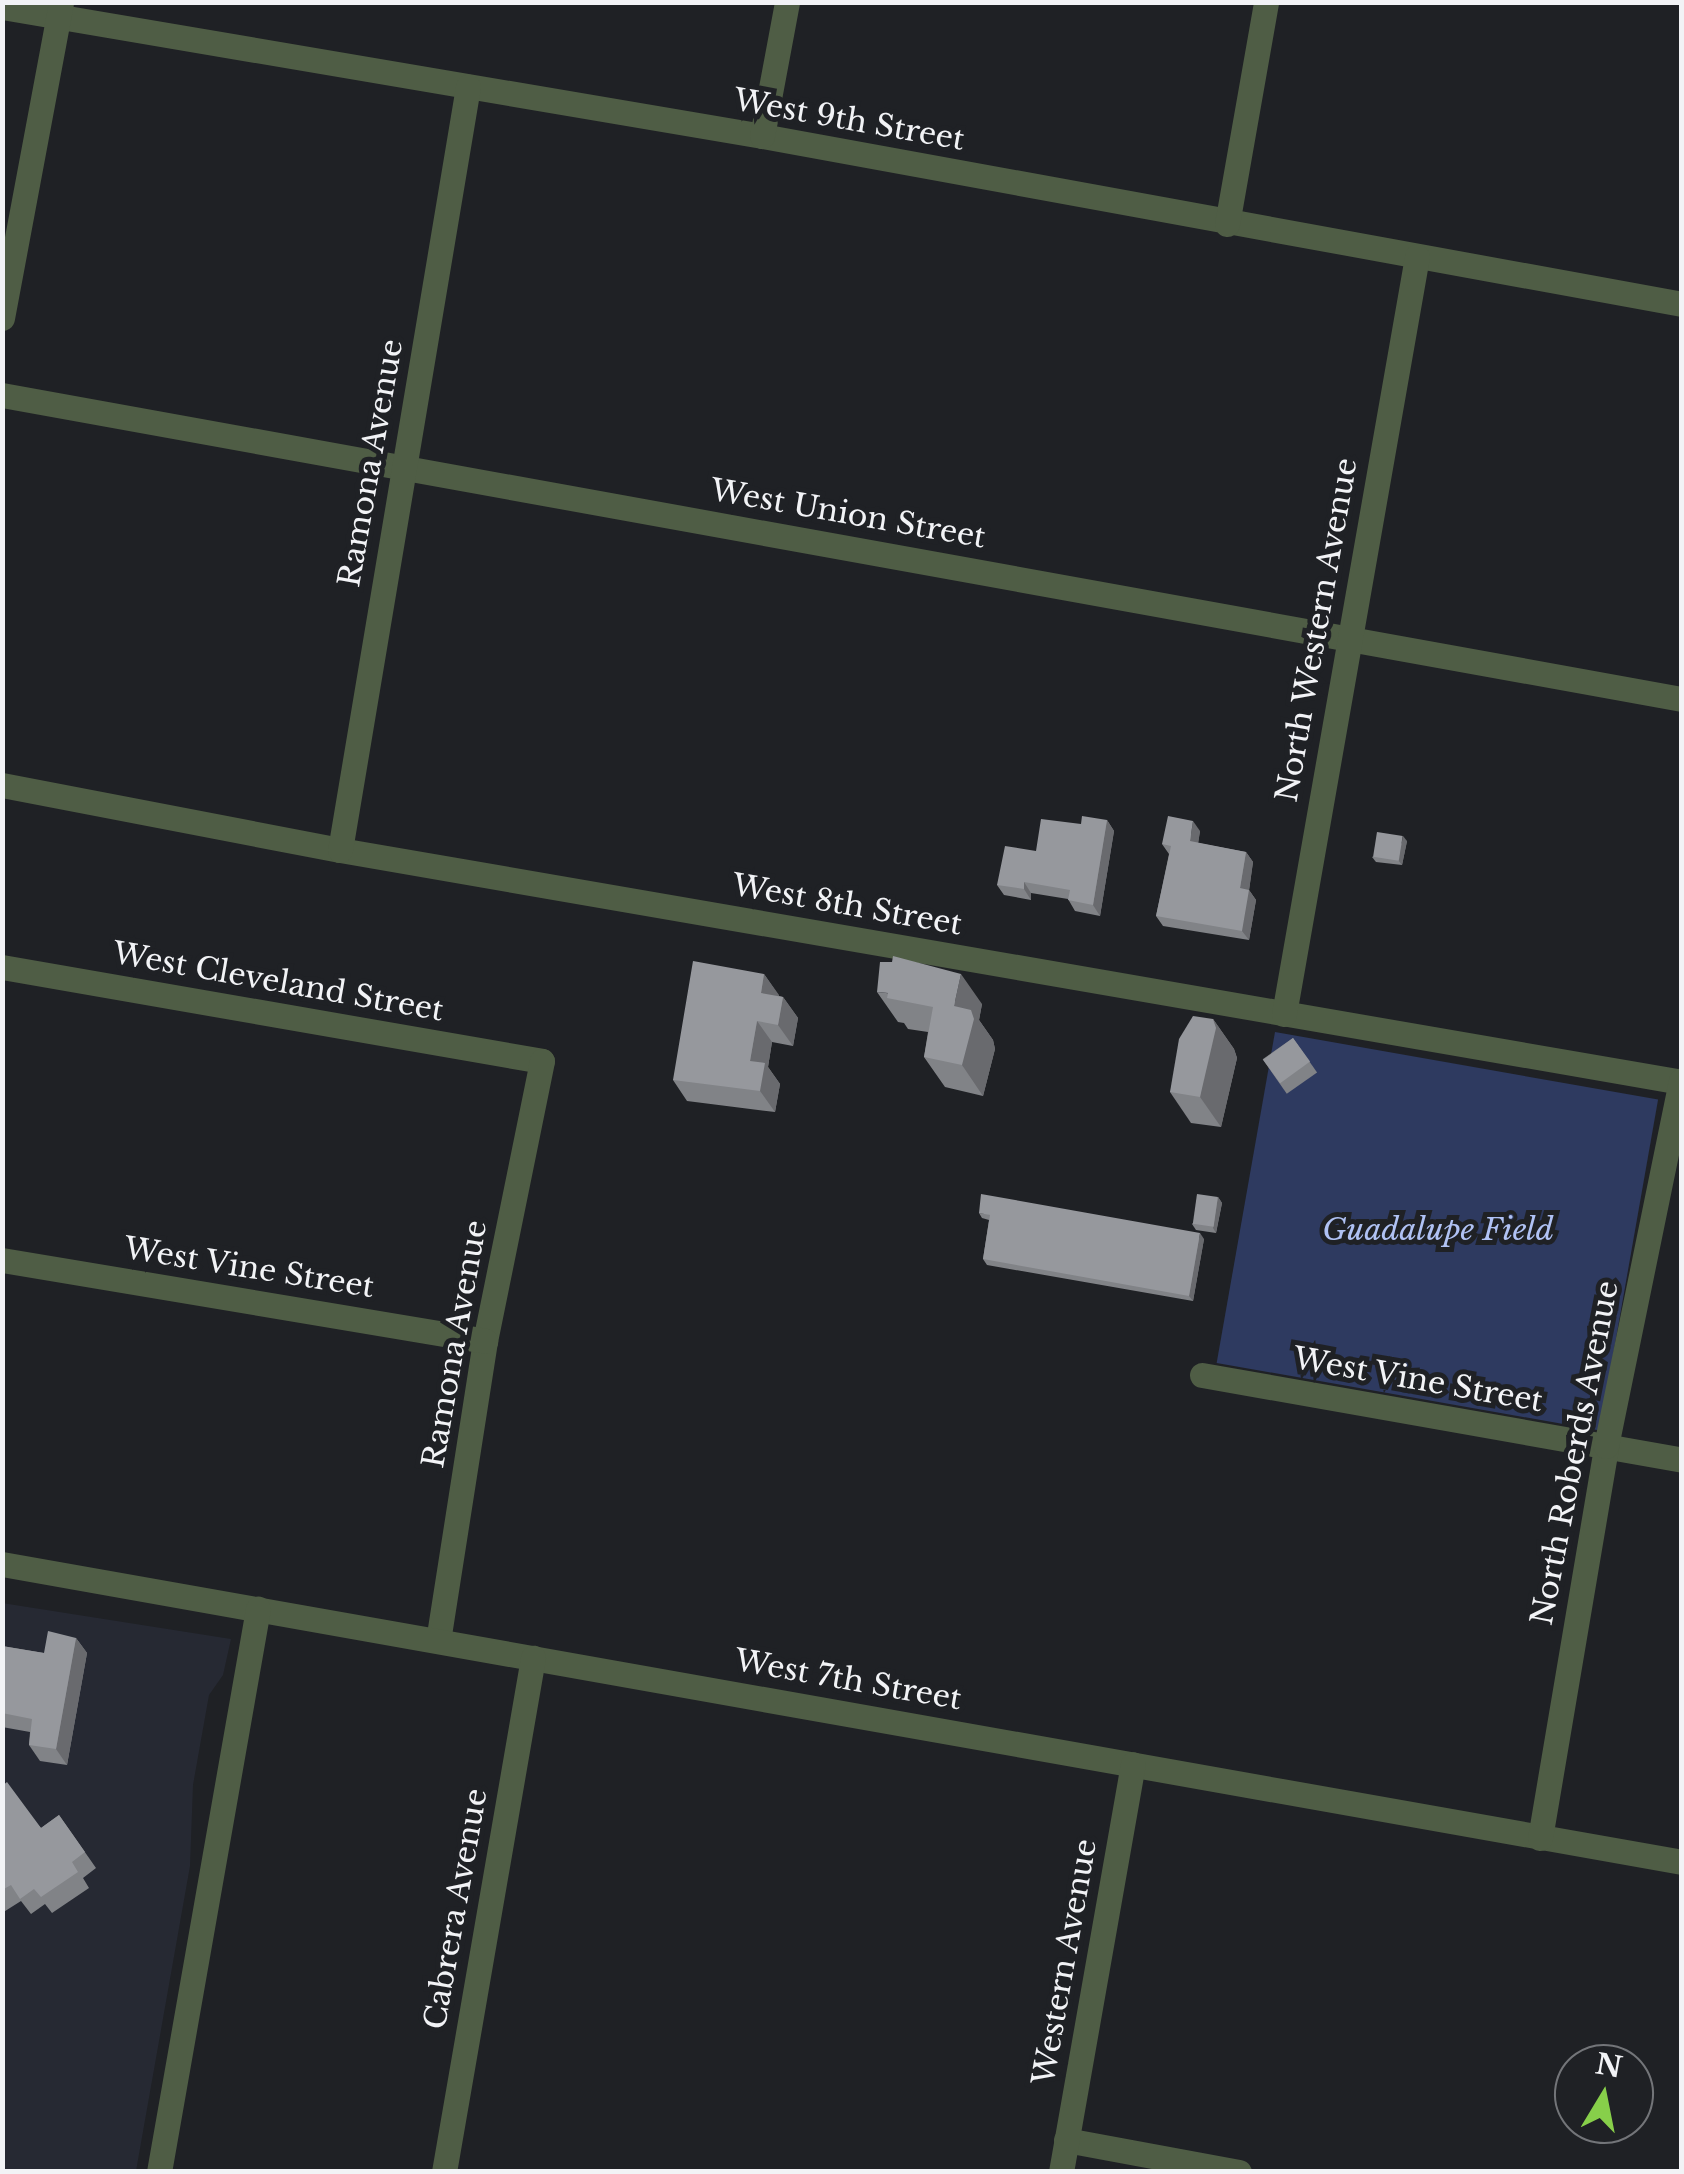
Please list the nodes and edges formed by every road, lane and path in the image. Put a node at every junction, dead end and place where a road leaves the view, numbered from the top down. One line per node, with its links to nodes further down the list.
1 (787, 2): 6 (street)
2 (1266, 2): 7 (street)
3 (2, 7): 4 (street, West 9th Street)
4 (60, 10): 5 (street, West 9th Street); 10 (street)
5 (468, 87): 6 (street, West 9th Street); 12 (street, Ramona Avenue)
6 (762, 136): 7 (street, West 9th Street)
7 (1227, 224): 8 (street, West 9th Street)
8 (1418, 257): 9 (street, West 9th Street); 13 (street, North Western Avenue)
9 (1682, 304)
10 (2, 318)
11 (2, 395): 12 (street, West Union Street)
12 (403, 465): 13 (street, West Union Street); 16 (street, Ramona Avenue)
13 (1347, 640): 14 (street, West Union Street); 18 (street, North Western Avenue)
14 (1682, 699)
15 (2, 786): 16 (street, West 8th Street)
16 (340, 850): 18 (street, West 8th Street)
17 (2, 967): 19 (street, West Cleveland Street)
18 (1284, 1014): 20 (street, West 8th Street)
19 (542, 1060): 22 (street, Ramona Avenue)
20 (1681, 1081): 24 (street, North Roberds Avenue)
21 (2, 1260): 22 (street, West Vine Street)
22 (485, 1341): 28 (street, Ramona Avenue)
23 (1202, 1375): 24 (street, West Vine Street)
24 (1606, 1446): 25 (street, West Vine Street); 31 (street, North Roberds Avenue)
25 (1682, 1460)
26 (2, 1564): 27 (street, West 7th Street)
27 (258, 1609): 28 (street, West 7th Street); 34 (street)
28 (438, 1640): 29 (street, West 7th Street)
29 (533, 1658): 30 (street, West 7th Street); 35 (street, Cabrera Avenue)
30 (1133, 1764): 31 (street, West 7th Street); 33 (street, Western Avenue)
31 (1540, 1838): 32 (street, West 7th Street)
32 (1682, 1862)
33 (1066, 2140): 36 (street, Western Avenue); 37 (street)
34 (159, 2172)
35 (444, 2172)
36 (1060, 2172)
37 (1239, 2172)

